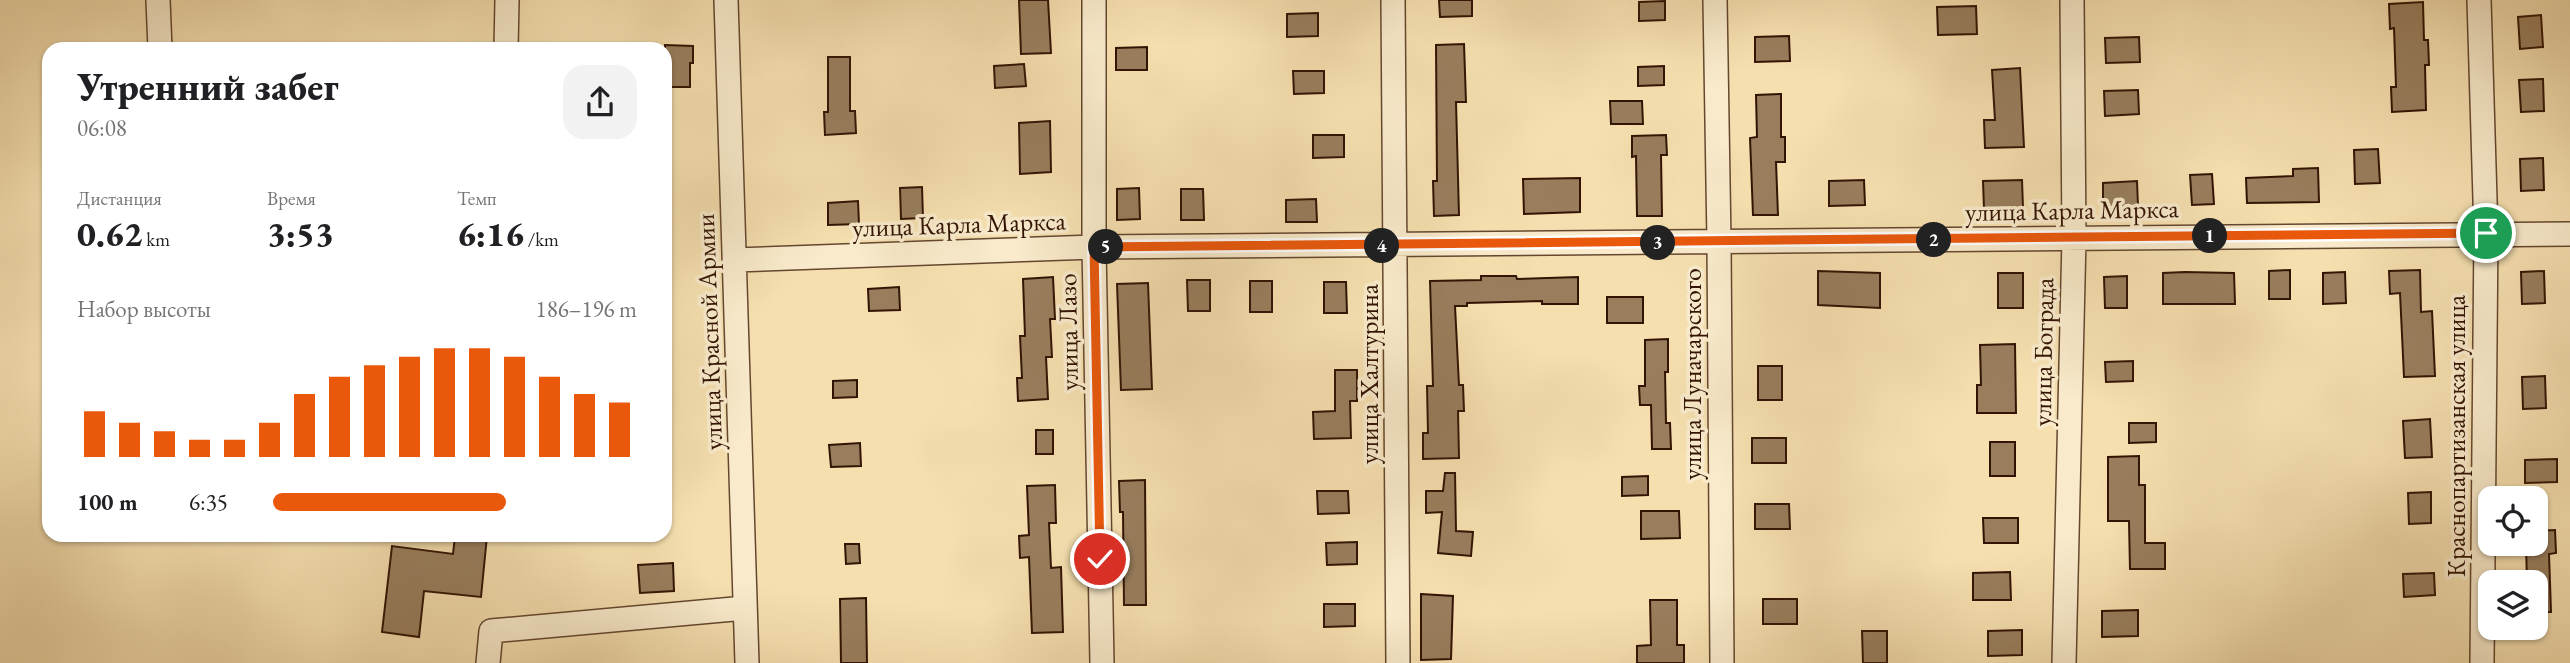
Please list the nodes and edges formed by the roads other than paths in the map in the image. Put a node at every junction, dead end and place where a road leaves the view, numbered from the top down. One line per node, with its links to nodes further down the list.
1 (158, 0): 9 (street)
2 (507, 0): 10 (street)
3 (726, 0): 17 (street, улица Красной Армии)
4 (1094, 0): 16 (street, улица Лазо)
5 (1393, 0): 15 (street, улица Халтурина)
6 (1714, 0): 14 (street, улица Луначарского)
7 (2072, 0): 13 (street, улица Бограда)
8 (2479, 0): 11 (street, Краснопартизанская улица)
9 (160, 42)
10 (506, 42)
11 (2486, 233): 12 (street, улица Карла Маркса); 13 (street, улица Карла Маркса); 25 (street, Краснопартизанская улица)
12 (2570, 234)
13 (2074, 238): 14 (street, улица Карла Маркса); 24 (street, улица Бограда)
14 (1719, 242): 15 (street, улица Карла Маркса); 23 (street, улица Луначарского)
15 (1396, 246): 16 (street, улица Карла Маркса); 22 (street, улица Халтурина)
16 (1094, 247): 17 (street, улица Карла Маркса); 21 (street, улица Лазо)
17 (735, 260): 18 (street, улица Красной Армии)
18 (745, 608): 19 (street); 20 (street, улица Красной Армии)
19 (488, 663)
20 (747, 663)
21 (1102, 663)
22 (1398, 663)
23 (1721, 663)
24 (2064, 663)
25 (2482, 663)

